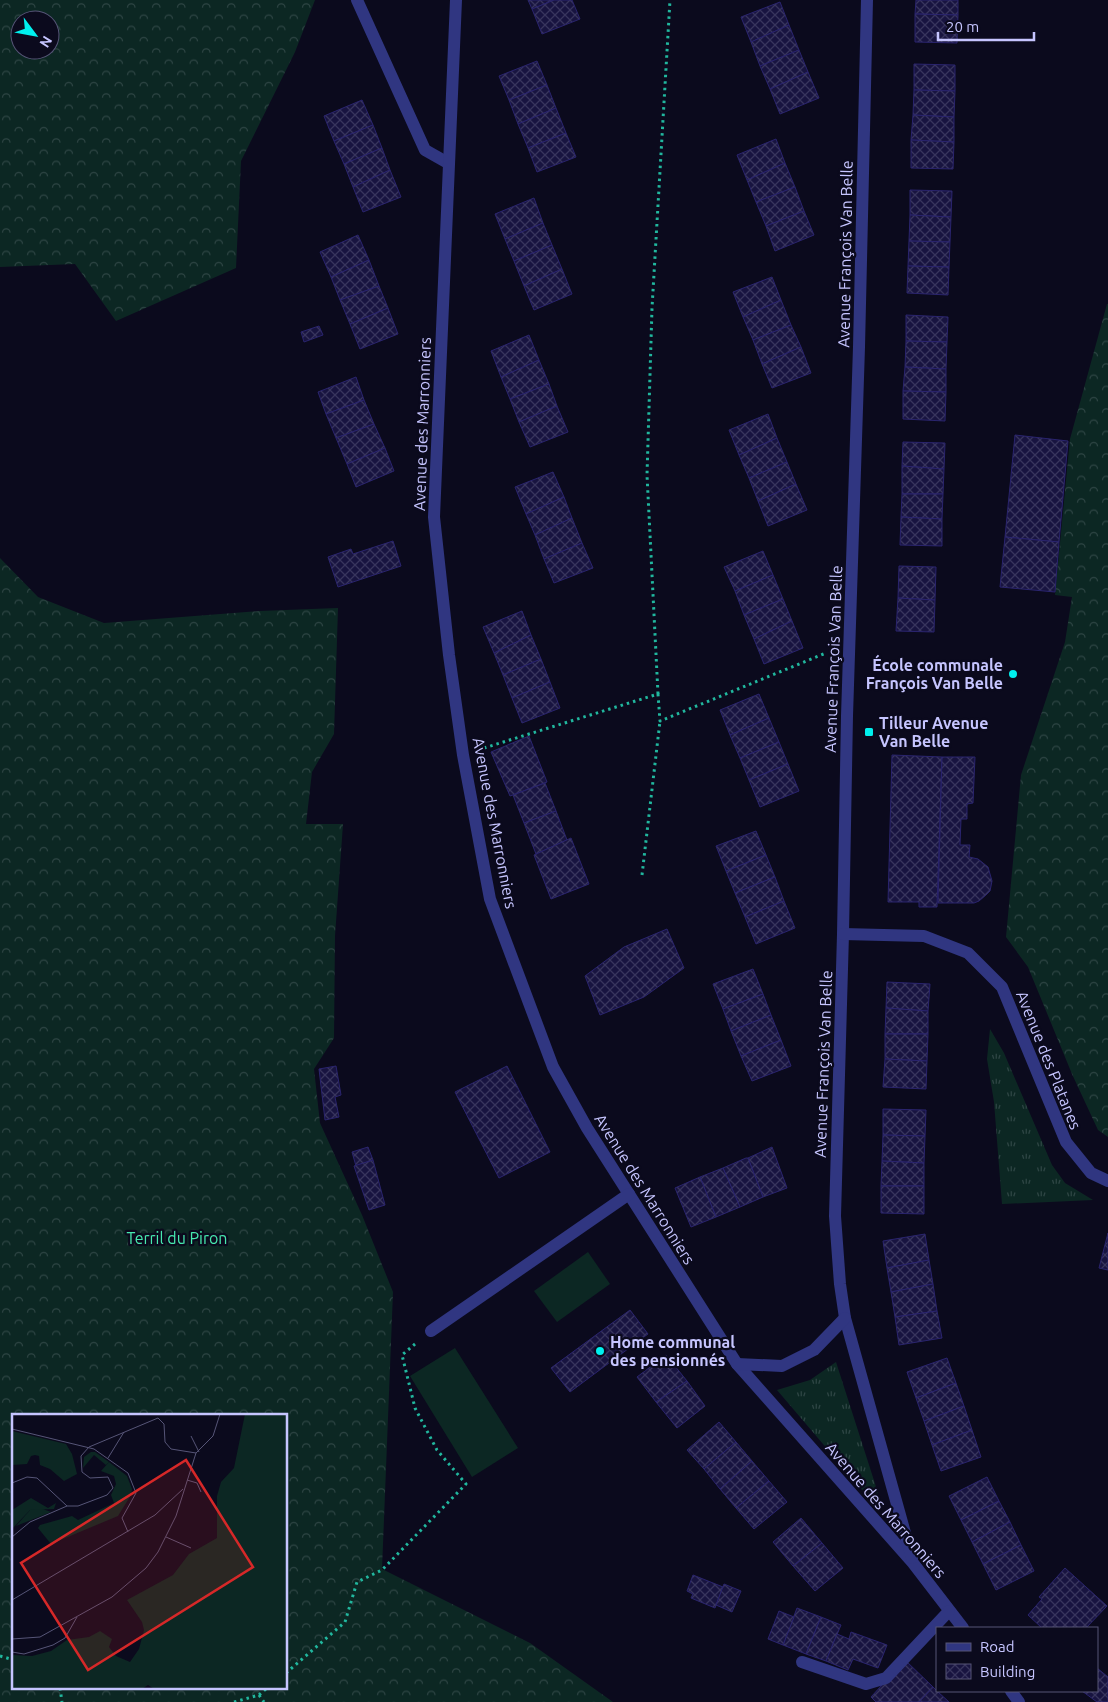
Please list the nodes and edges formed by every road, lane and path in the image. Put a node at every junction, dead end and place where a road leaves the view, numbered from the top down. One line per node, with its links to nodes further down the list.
1 (357, 0): 5 (street)
2 (456, 0): 5 (street, Avenue des Marronniers)
3 (670, 0): 7 (path)
4 (867, 0): 6 (street, Avenue François Van Belle)
5 (448, 163): 9 (street, Avenue des Marronniers)
6 (849, 643): 8 (path); 11 (street, Avenue François Van Belle)
7 (658, 694): 8 (path); 9 (path)
8 (660, 721): 10 (path)
9 (463, 755): 13 (street, Avenue des Marronniers)
10 (642, 876)
11 (843, 934): 12 (street, Avenue des Platanes); 14 (street, Avenue François Van Belle)
12 (1108, 1181)
13 (629, 1194): 15 (street); 16 (street, Avenue des Marronniers)
14 (845, 1318): 16 (street); 17 (street, Avenue François Van Belle)
15 (431, 1331): 21 (path)
16 (737, 1364): 17 (street, Avenue des Marronniers)
17 (913, 1563): 18 (street, Avenue des Marronniers)
18 (949, 1611): 19 (street, Avenue des Marronniers); 20 (street)
19 (962, 1627)
20 (802, 1662)
21 (288, 1671)
22 (265, 1690): 23 (path)
23 (259, 1695): 24 (path); 25 (path)
24 (234, 1702)
25 (264, 1702)

